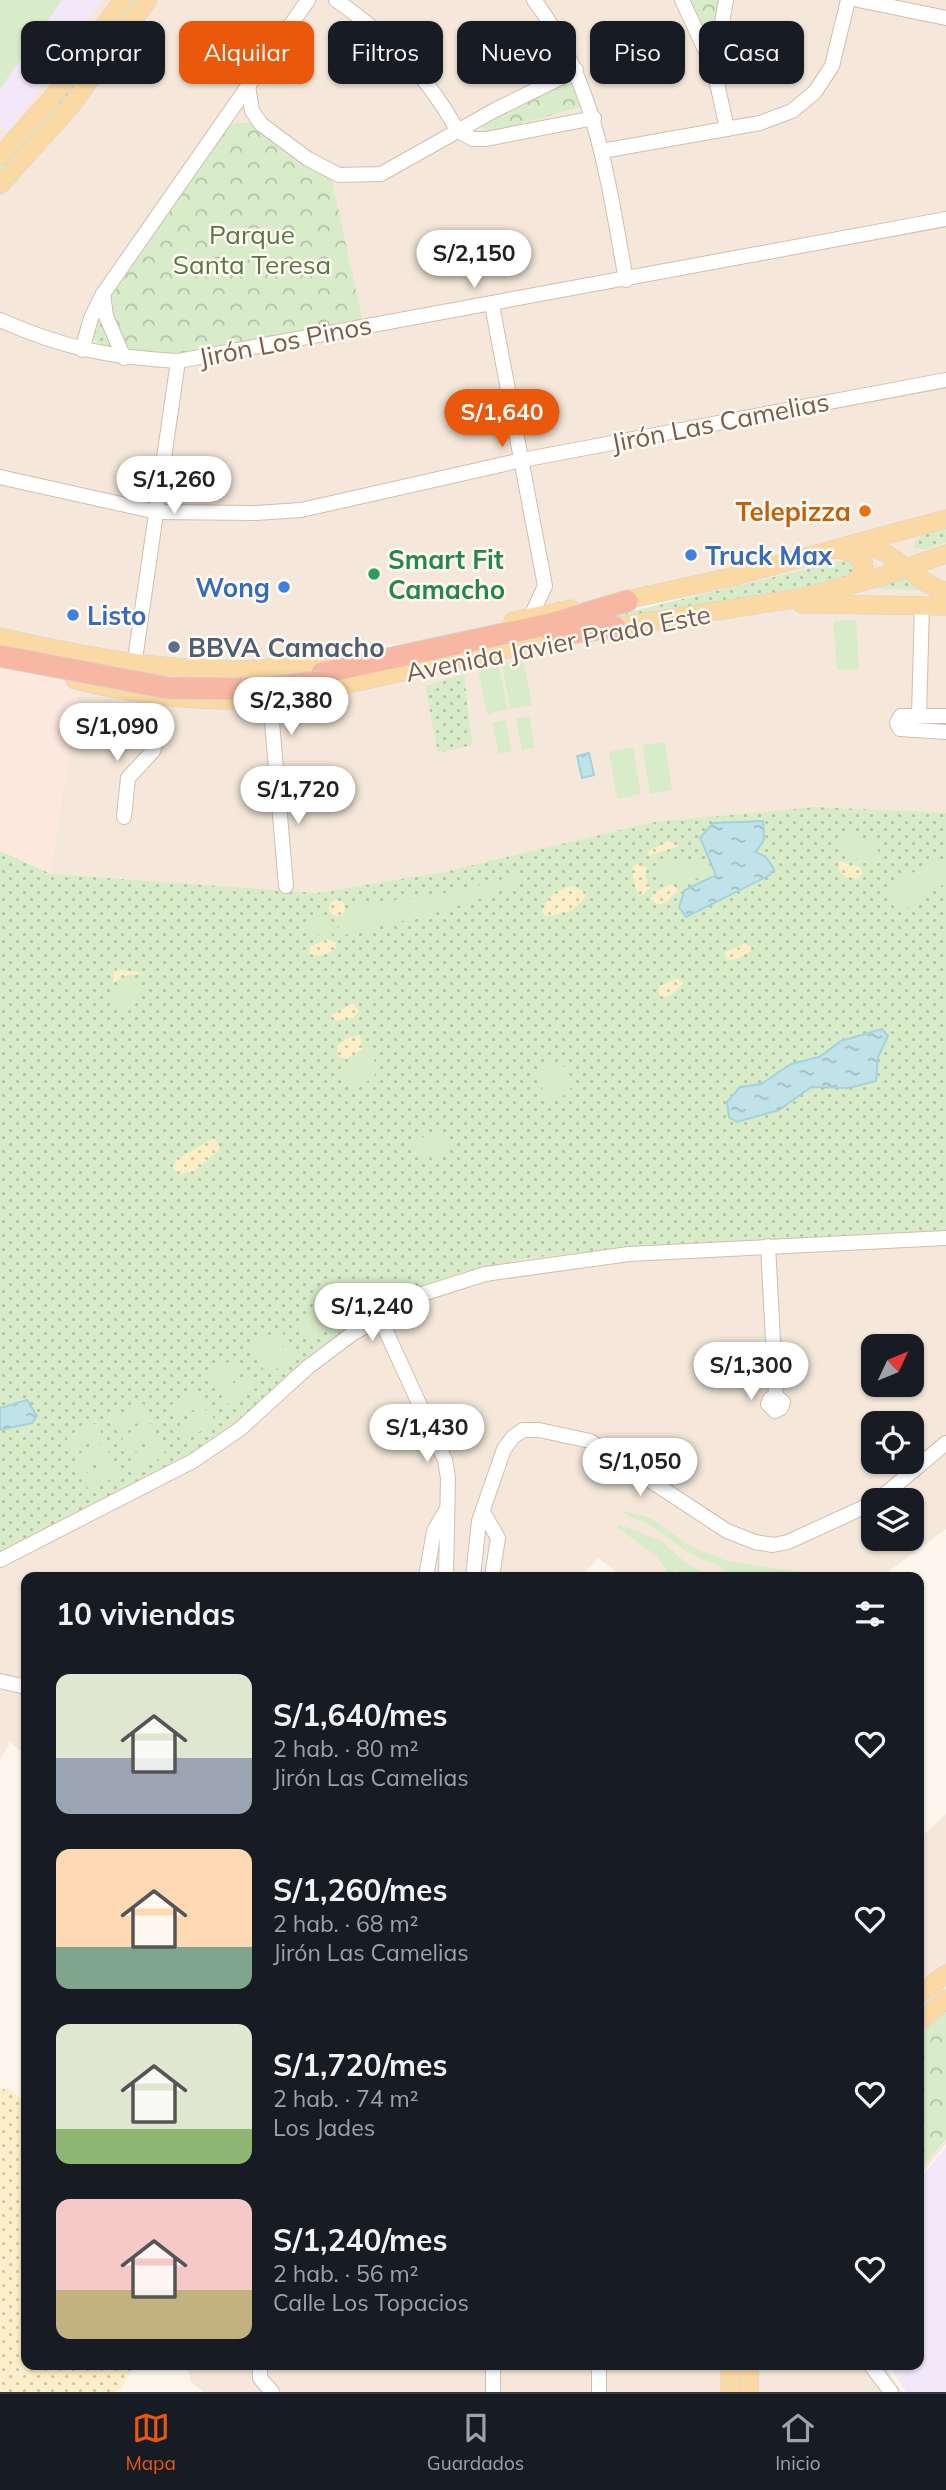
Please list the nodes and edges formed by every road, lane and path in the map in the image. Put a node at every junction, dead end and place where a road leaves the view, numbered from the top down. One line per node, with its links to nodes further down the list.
1 (123, 0): 24 (main road)
2 (148, 0): 25 (main road)
3 (309, 0): 17 (street)
4 (336, 0): 22 (street)
5 (534, 0): 11 (street)
6 (682, 0): 13 (street)
7 (726, 0): 12 (street)
8 (848, 0): 21 (street)
9 (858, 0): 10 (street)
10 (946, 18)
11 (547, 21)
12 (722, 21)
13 (699, 37)
14 (576, 70): 18 (street)
15 (549, 84): 22 (street)
16 (717, 84): 21 (street)
17 (248, 86): 19 (street); 20 (street)
18 (594, 118): 22 (street); 23 (street)
19 (261, 124): 20 (street); 22 (street)
20 (219, 126): 28 (street)
21 (727, 129): 23 (street)
22 (458, 131)
23 (602, 151): 27 (street)
24 (0, 156)
25 (0, 185)
26 (946, 219): 27 (street, Jirón Los Pinos)
27 (626, 280): 29 (street, Jirón Los Pinos)
28 (103, 294): 31 (street); 32 (street)
29 (492, 305): 33 (street, Jirón Los Pinos); 35 (street)
30 (0, 320): 31 (street, Jirón Los Pinos)
31 (82, 350): 32 (street, Jirón Los Pinos)
32 (124, 358): 33 (street, Jirón Los Pinos)
33 (178, 361): 37 (street)
34 (946, 380): 35 (street, Jirón Las Camelias)
35 (522, 460): 37 (street, Jirón Las Camelias); 49 (street)
36 (0, 477): 37 (street, Jirón Las Camelias)
37 (156, 512): 55 (street)
38 (946, 519): 39 (main road, Avenida Javier Prado Este)
39 (858, 543): 40 (main road, Avenida Javier Prado Este); 42 (main road)
40 (837, 549): 43 (main road); 45 (main road, Avenida Javier Prado Este)
41 (946, 554): 42 (main road, Avenida Javier Prado Este)
42 (909, 567): 43 (main road, Avenida Javier Prado Este); 44 (main road)
43 (854, 584): 46 (main road, Avenida Javier Prado Este)
44 (946, 591)
45 (627, 601): 49 (main road, Avenida Javier Prado Este); 56 (highway)
46 (774, 603): 47 (main road); 50 (main road, Avenida Javier Prado Este)
47 (922, 606): 48 (main road); 60 (street)
48 (946, 607)
49 (530, 618): 55 (main road, Avenida Javier Prado Este)
50 (615, 626): 56 (highway); 59 (main road, Avenida Javier Prado Este)
51 (0, 637): 55 (main road, Avenida Javier Prado Este)
52 (0, 645): 56 (highway)
53 (0, 656): 56 (highway, bridge)
54 (0, 663): 57 (main road, Avenida Javier Prado Este)
55 (135, 665): 57 (street)
56 (323, 677)
57 (122, 691): 58 (main road, Avenida Javier Prado Este)
58 (154, 698): 59 (main road, Avenida Javier Prado Este); 63 (street)
59 (270, 698): 64 (street)
60 (919, 716): 61 (street); 62 (street)
61 (946, 716)
62 (946, 732)
63 (124, 817)
64 (286, 886)
65 (946, 1238): 66 (street)
66 (768, 1246): 67 (street); 68 (street)
67 (379, 1316): 72 (street); 74 (street)
68 (776, 1396)
69 (946, 1443): 70 (street)
70 (892, 1488)
71 (861, 1509): 73 (street)
72 (446, 1511): 76 (street); 77 (street)
73 (483, 1511): 75 (street); 78 (street)
74 (0, 1560)
75 (493, 1570)
76 (427, 1572)
77 (446, 1572)
78 (474, 1572)
79 (0, 1681): 80 (street)
80 (21, 1686)
81 (946, 1974): 82 (main road)
82 (924, 1991)
83 (946, 1998): 84 (main road)
84 (924, 2018)
85 (260, 2370): 91 (street)
86 (493, 2370): 92 (street)
87 (599, 2370): 93 (street)
88 (730, 2370): 94 (main road)
89 (750, 2370): 95 (main road)
90 (874, 2370): 96 (street)
91 (272, 2392)
92 (493, 2392)
93 (599, 2392)
94 (730, 2392)
95 (749, 2392)
96 (891, 2392)

